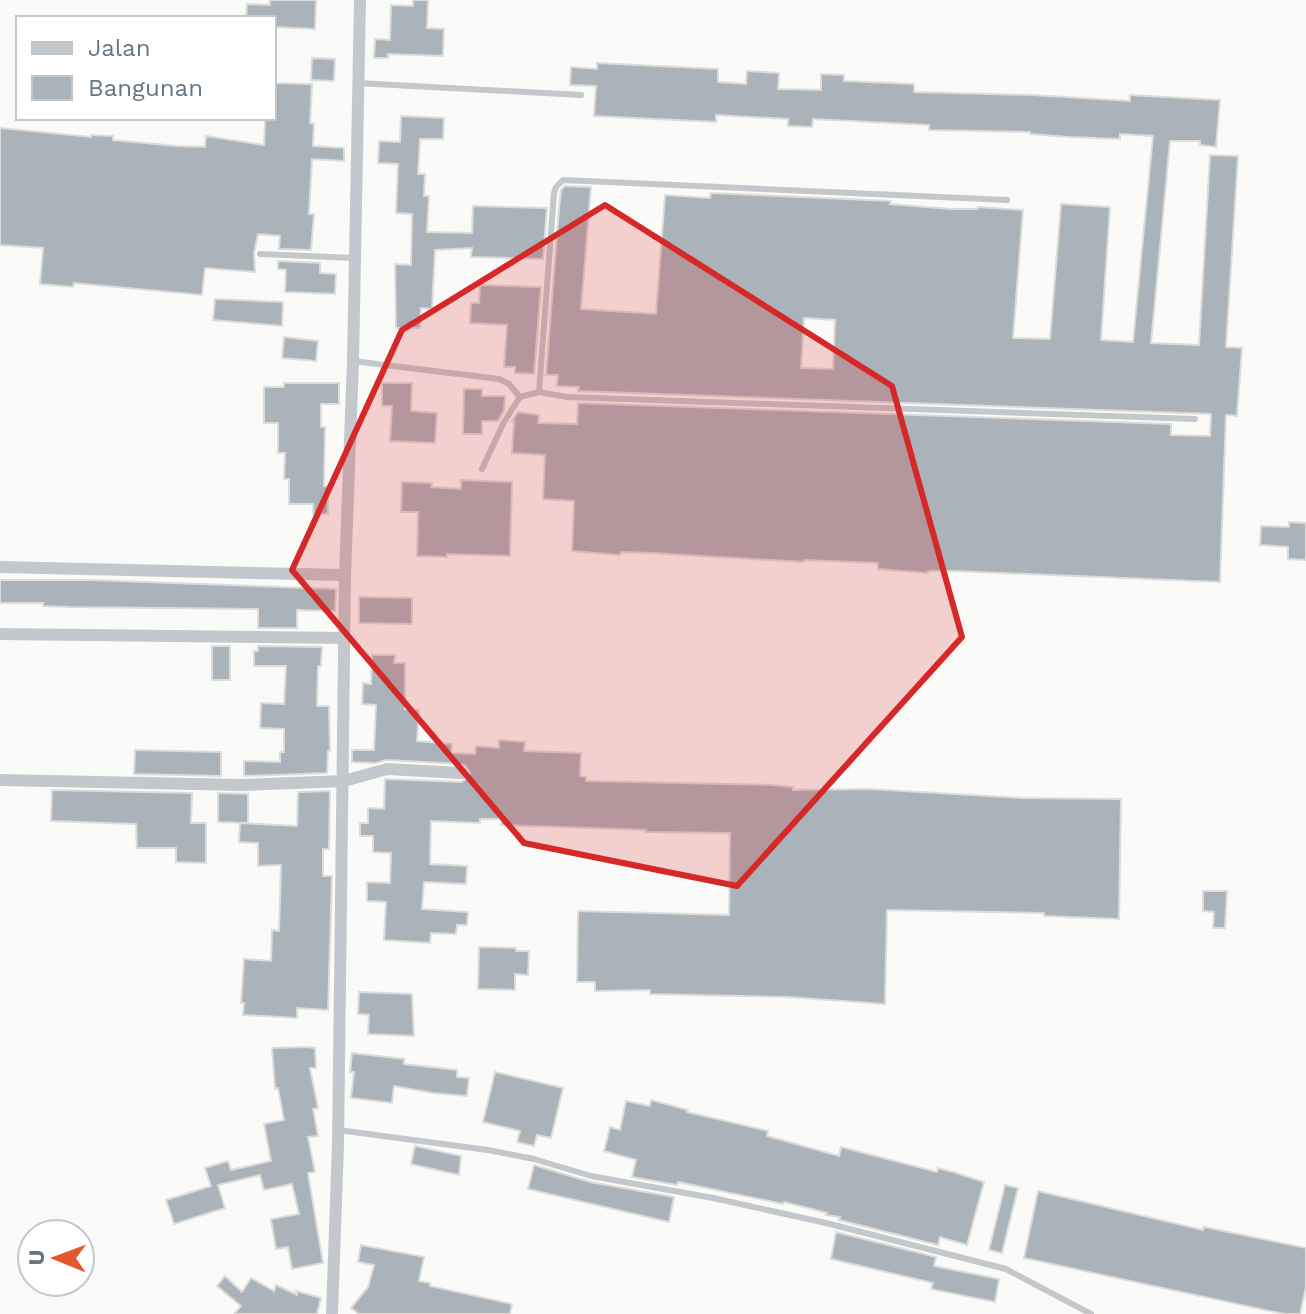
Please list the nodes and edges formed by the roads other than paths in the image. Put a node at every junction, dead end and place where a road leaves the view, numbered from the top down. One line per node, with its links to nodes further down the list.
1 (360, 0): 2 (street)
2 (357, 83): 3 (lane); 6 (street)
3 (581, 95)
4 (1007, 200): 8 (lane)
5 (260, 254): 6 (lane)
6 (354, 258): 7 (street)
7 (353, 361): 9 (lane); 13 (street)
8 (539, 392): 9 (lane); 10 (lane)
9 (520, 397): 11 (lane)
10 (1195, 419)
11 (482, 469)
12 (0, 567): 13 (street)
13 (345, 575): 15 (street)
14 (0, 634): 15 (street)
15 (345, 638): 18 (street)
16 (461, 773): 18 (street)
17 (0, 780): 18 (street)
18 (344, 781): 19 (street)
19 (338, 1130): 20 (street); 21 (lane)
20 (332, 1314)
21 (1091, 1314)

